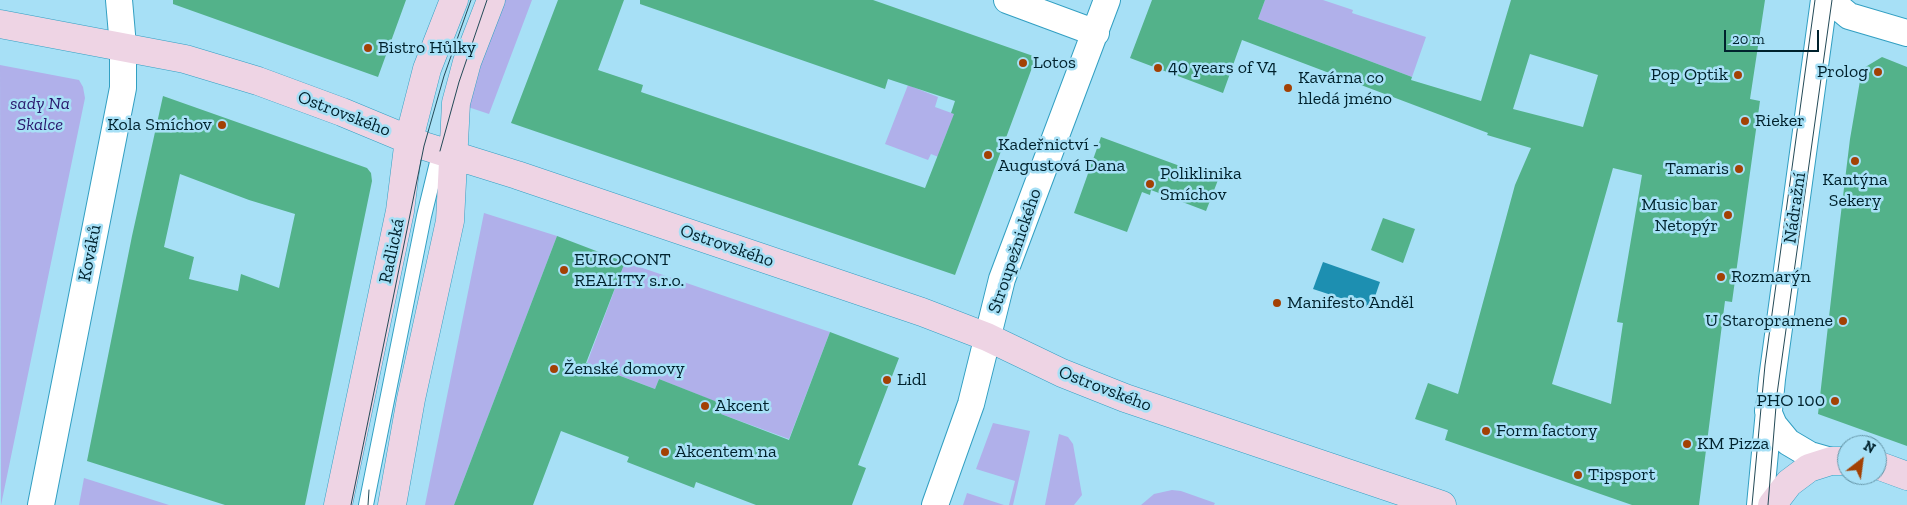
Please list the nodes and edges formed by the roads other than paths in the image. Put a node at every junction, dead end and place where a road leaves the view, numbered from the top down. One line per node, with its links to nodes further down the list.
1 (119, 0): 11 (street, Kováků)
2 (454, 0): 12 (main road, Radlická)
3 (491, 0): 13 (main road)
4 (1007, 0): 9 (street)
5 (1107, 0): 9 (street, Stroupežnického)
6 (1824, 0): 15 (street, Nádražní)
7 (1830, 0): 10 (street)
8 (0, 24): 11 (main road, Ostrovského)
9 (1096, 32): 14 (street, Stroupežnického)
10 (1907, 33)
11 (123, 46): 12 (main road, Ostrovského); 20 (street, Kováků)
12 (410, 139): 13 (main road, Ostrovského); 21 (main road, Radlická)
13 (447, 153): 14 (main road, Ostrovského); 22 (lane); 23 (main road)
14 (987, 338): 24 (street, Stroupežnického); 25 (main road, Ostrovského)
15 (1768, 411): 16 (street); 26 (street, Nádražní)
16 (1837, 461)
17 (1837, 461): 27 (main road)
18 (1887, 469): 19 (main road)
19 (1907, 476)
20 (41, 505)
21 (338, 505)
22 (366, 505)
23 (392, 505)
24 (935, 505)
25 (1442, 505)
26 (1760, 505)
27 (1772, 505)

